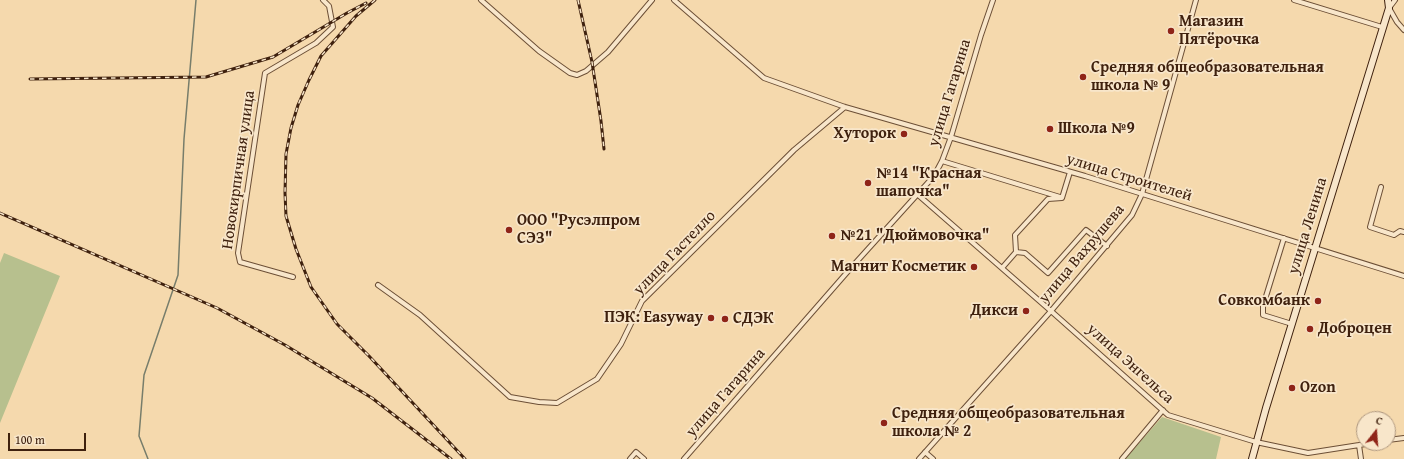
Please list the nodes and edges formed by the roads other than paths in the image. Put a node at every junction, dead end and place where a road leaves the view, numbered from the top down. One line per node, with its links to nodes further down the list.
1 (323, 0): 28 (street, Новокирпичная улица)
2 (481, 0): 3 (street)
3 (652, 0)
4 (674, 0): 13 (street, улица Строителей)
5 (993, 0): 14 (street, улица Гагарина)
6 (1196, 0): 19 (street, улица Вахрушева)
7 (1294, 0): 11 (street)
8 (1388, 0): 10 (main road, улица Ленина)
9 (1395, 0): 10 (street)
10 (1389, 8): 11 (main road, улица Ленина); 12 (street)
11 (1382, 28): 24 (main road, улица Ленина)
12 (1404, 30)
13 (845, 107): 14 (street, улица Строителей); 29 (street, улица Гастелло)
14 (951, 138): 15 (street, улица Гагарина); 16 (street, улица Строителей)
15 (942, 161): 18 (street, улица Гагарина); 20 (street)
16 (1070, 172): 19 (street, улица Строителей); 20 (street)
17 (1381, 187): 21 (street)
18 (917, 194): 26 (street, улица Энгельса); 38 (street, улица Гагарина)
19 (1142, 194): 22 (street, улица Строителей); 23 (street, улица Вахрушева)
20 (1062, 198): 25 (street)
21 (1404, 232)
22 (1284, 238): 24 (street, улица Строителей); 31 (street)
23 (1107, 246): 25 (street); 30 (street, улица Вахрушева)
24 (1315, 248): 27 (street, улица Строителей); 31 (main road, улица Ленина)
25 (1016, 252): 26 (street)
26 (1002, 268): 30 (street, улица Энгельса)
27 (1404, 276)
28 (293, 277)
29 (378, 285)
30 (1051, 310): 32 (street, улица Энгельса); 35 (street, улица Вахрушева)
31 (1292, 324): 33 (main road, улица Ленина)
32 (1163, 410): 33 (street, улица Энгельса); 41 (street)
33 (1256, 442): 34 (street, улица Энгельса); 42 (main road, улица Ленина)
34 (1356, 446)
35 (925, 452): 39 (street, улица Вахрушева); 40 (street)
36 (630, 459): 37 (street)
37 (644, 459)
38 (684, 459)
39 (919, 459)
40 (933, 459)
41 (1122, 459)
42 (1252, 459)

